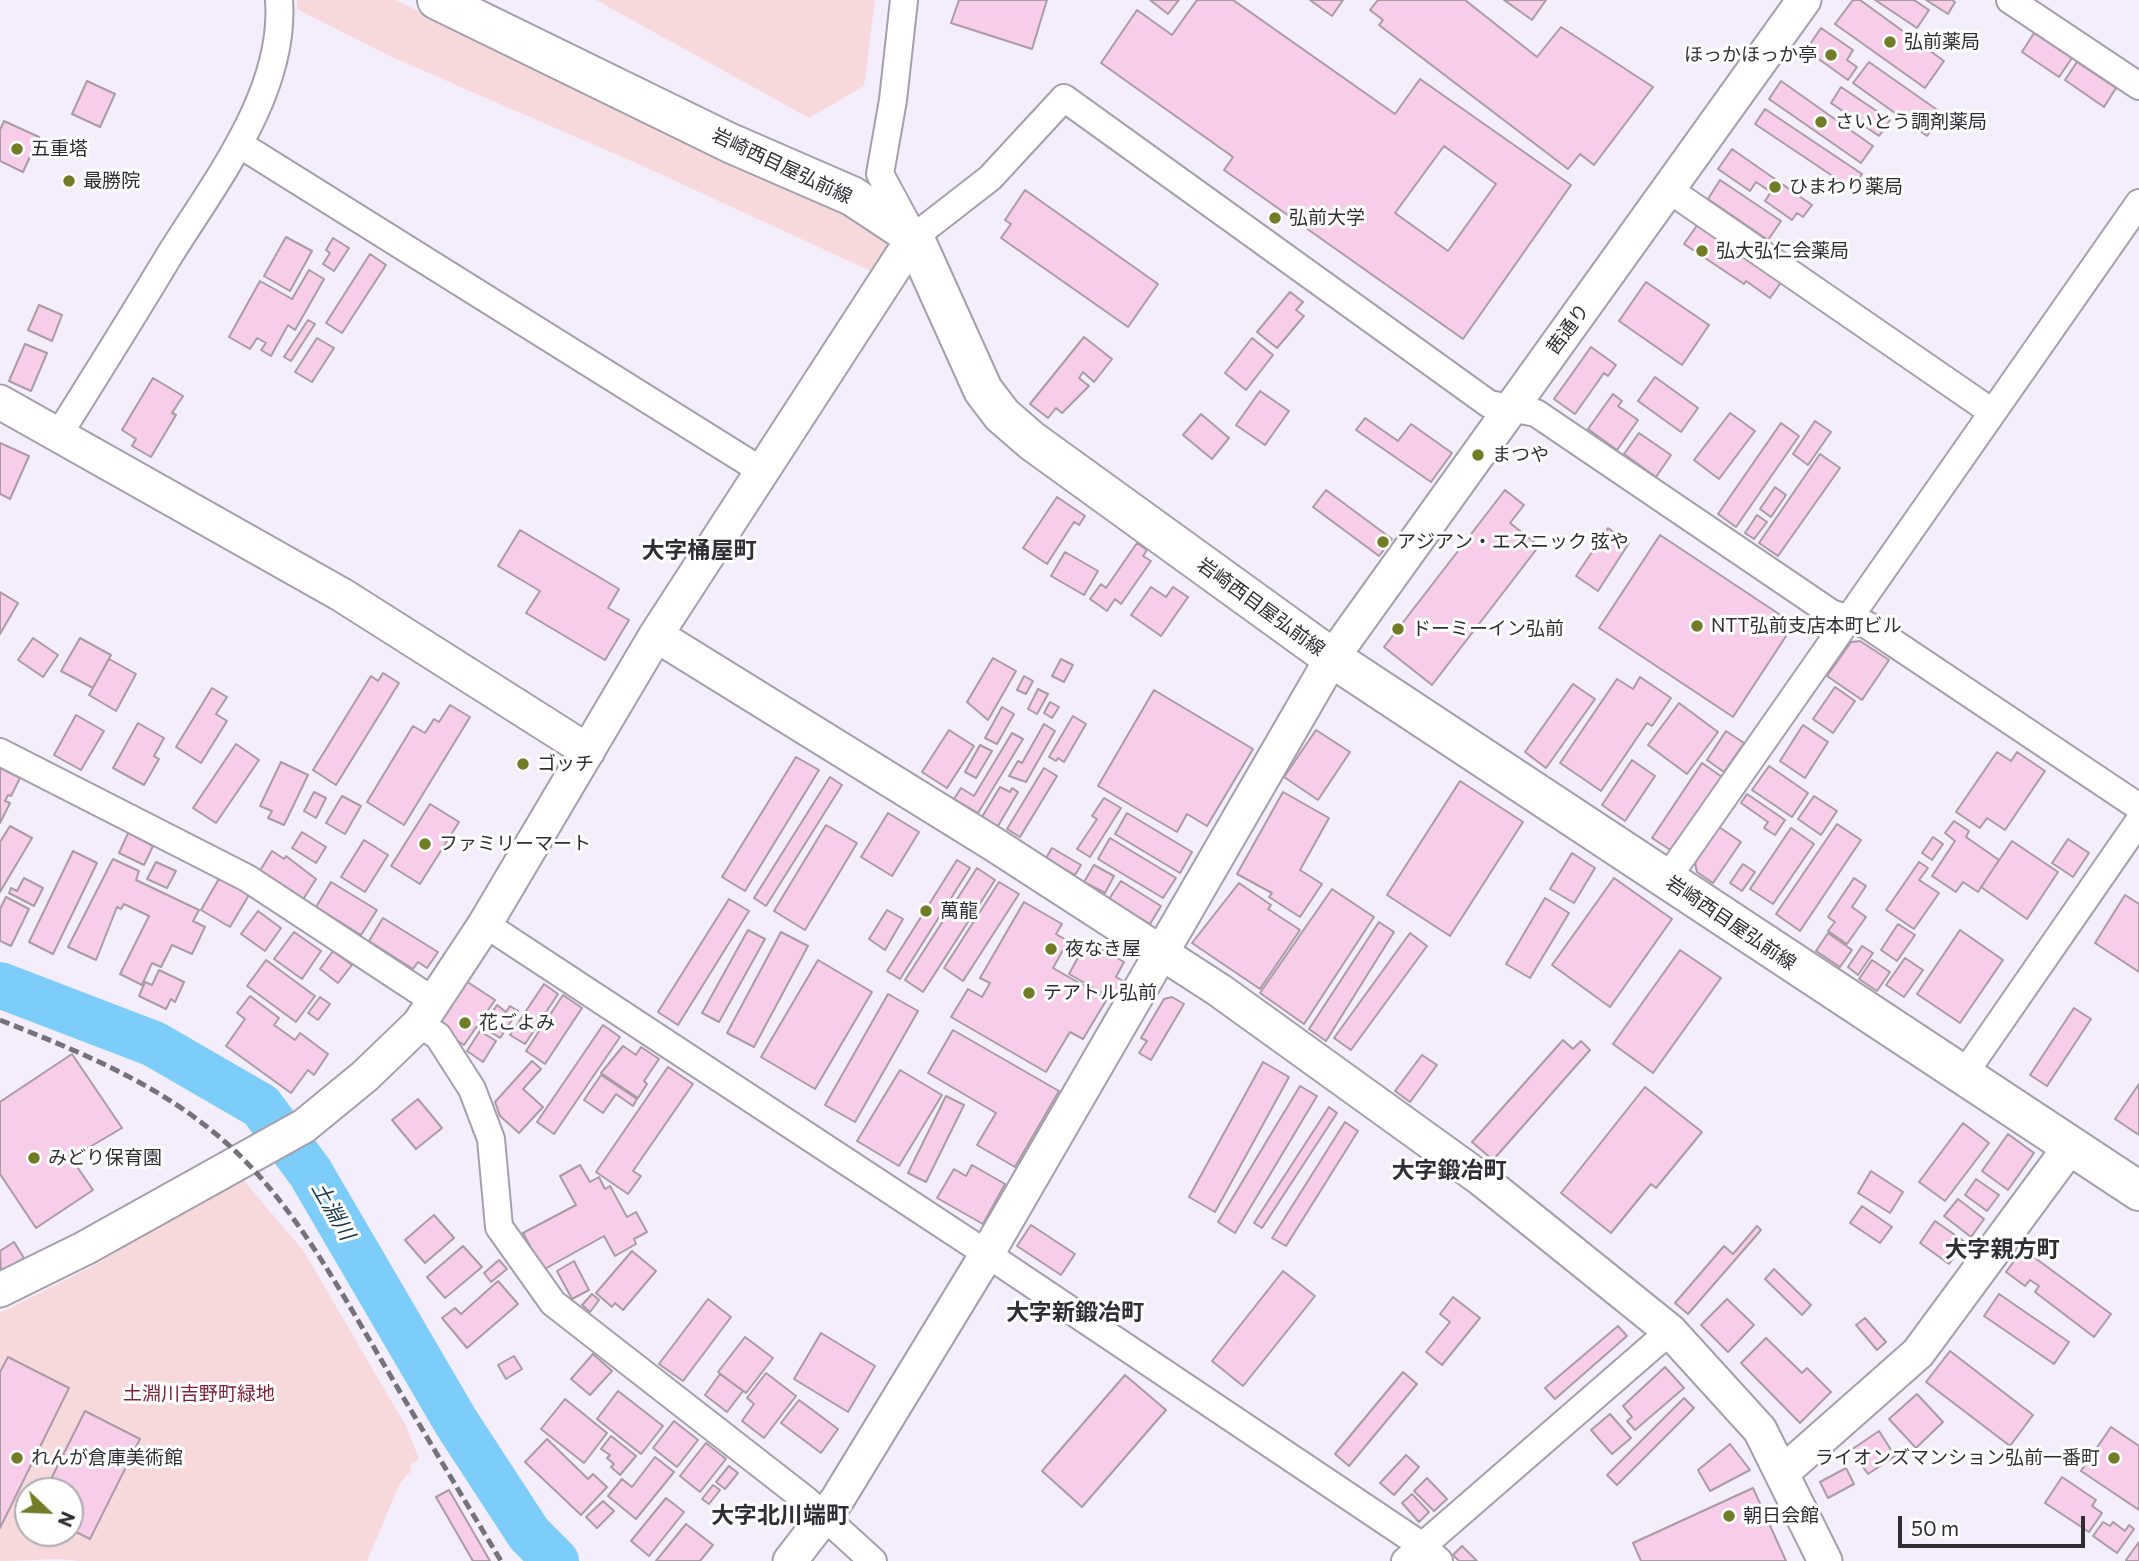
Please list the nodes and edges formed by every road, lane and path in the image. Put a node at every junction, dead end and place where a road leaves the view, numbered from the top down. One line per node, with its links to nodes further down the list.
1 (279, 0): 7 (street)
2 (437, 0): 10 (main road, 岩崎西目屋弘前線)
3 (904, 0): 10 (street)
4 (1804, 0): 8 (street, 茜通り)
5 (2010, 0): 6 (street)
6 (2139, 86)
7 (239, 144): 14 (street); 15 (street)
8 (1668, 189): 12 (street, 茜通り); 13 (street)
9 (2139, 202): 13 (street)
10 (914, 237): 12 (street); 15 (street); 18 (main road, 岩崎西目屋弘前線)
11 (0, 402): 14 (street)
12 (1512, 407): 16 (street); 18 (street, 茜通り)
13 (1992, 412): 16 (street)
14 (59, 434): 19 (street)
15 (762, 471): 17 (street)
16 (1848, 620): 21 (street); 23 (street)
17 (656, 635): 19 (street); 25 (street)
18 (1332, 657): 23 (main road, 岩崎西目屋弘前線); 25 (street, 茜通り)
19 (588, 751): 24 (street)
20 (0, 752): 26 (street)
21 (2139, 807)
22 (2139, 821): 27 (street)
23 (1666, 880): 27 (main road, 岩崎西目屋弘前線)
24 (485, 924): 26 (street); 30 (street)
25 (1160, 951): 30 (street, 茜通り); 32 (street)
26 (427, 1013): 31 (street); 34 (street)
27 (1962, 1077): 28 (main road, 岩崎西目屋弘前線)
28 (2070, 1147): 29 (main road, 岩崎西目屋弘前線); 33 (street)
29 (2139, 1191)
30 (987, 1254): 34 (street, 茜通り); 35 (street)
31 (0, 1290)
32 (1670, 1331): 33 (street); 35 (street)
33 (1782, 1473): 38 (street)
34 (826, 1517): 36 (street, 茜通り); 37 (street)
35 (1422, 1556)
36 (790, 1561)
37 (873, 1561)
38 (1825, 1561)

